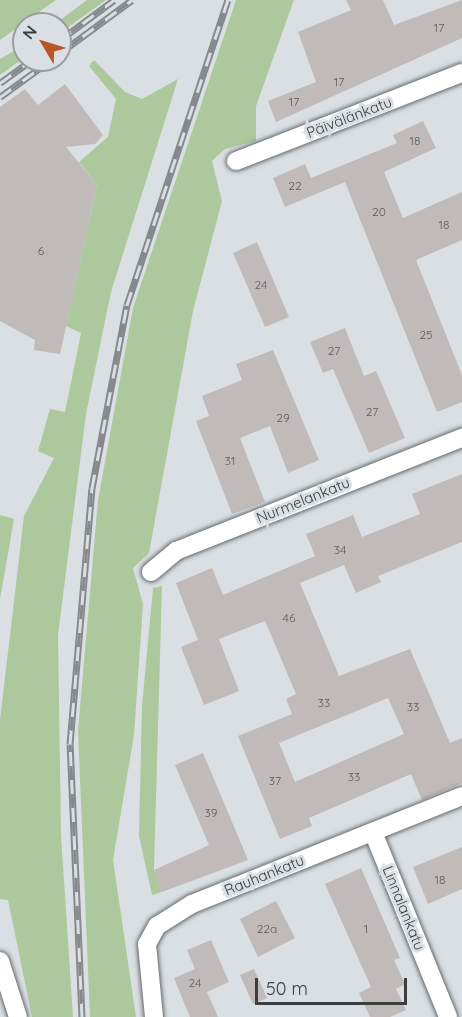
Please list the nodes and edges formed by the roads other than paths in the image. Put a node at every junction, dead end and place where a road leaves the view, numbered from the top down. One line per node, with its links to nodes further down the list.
1 (462, 73): 2 (street, Päivälänkatu)
2 (236, 160)
3 (462, 438): 4 (street, Nurmelankatu)
4 (151, 572)
5 (462, 796): 6 (street, Rauhankatu)
6 (372, 832): 9 (street, Rauhankatu); 10 (street, Linnalankatu)
7 (0, 961): 8 (street)
8 (18, 1017)
9 (154, 1017)
10 (448, 1017)

